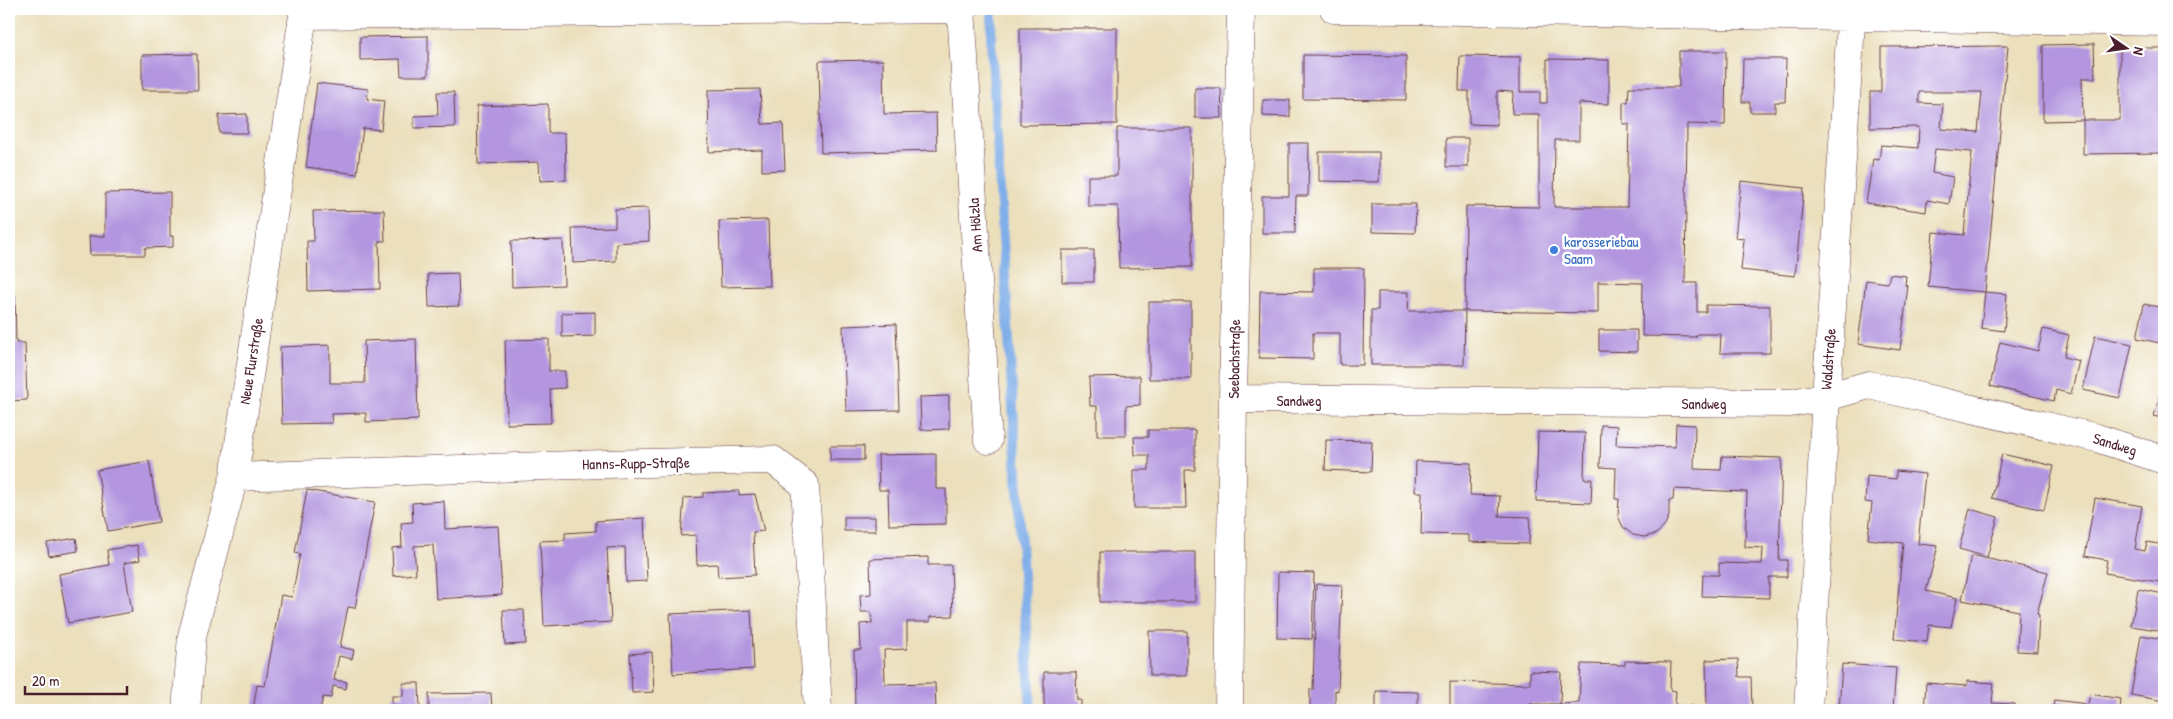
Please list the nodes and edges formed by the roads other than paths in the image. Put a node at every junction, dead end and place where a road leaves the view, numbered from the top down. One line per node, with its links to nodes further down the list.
1 (962, 9): 4 (street); 9 (street, Am Hölzla)
2 (1241, 9): 8 (street, Seebachstraße)
3 (1334, 9): 5 (street)
4 (304, 12): 11 (street, Neue Flurstraße)
5 (1852, 13): 6 (street); 7 (street, Waldstraße)
6 (2164, 22)
7 (1826, 397): 8 (street, Sandweg); 10 (street, Sandweg); 15 (street, Waldstraße)
8 (1233, 399): 14 (street, Seebachstraße)
9 (988, 440)
10 (2164, 460)
11 (234, 476): 12 (street, Neue Flurstraße); 13 (street, Hanns-Rupp-Straße)
12 (186, 710)
13 (818, 710)
14 (1230, 710)
15 (1808, 710)

